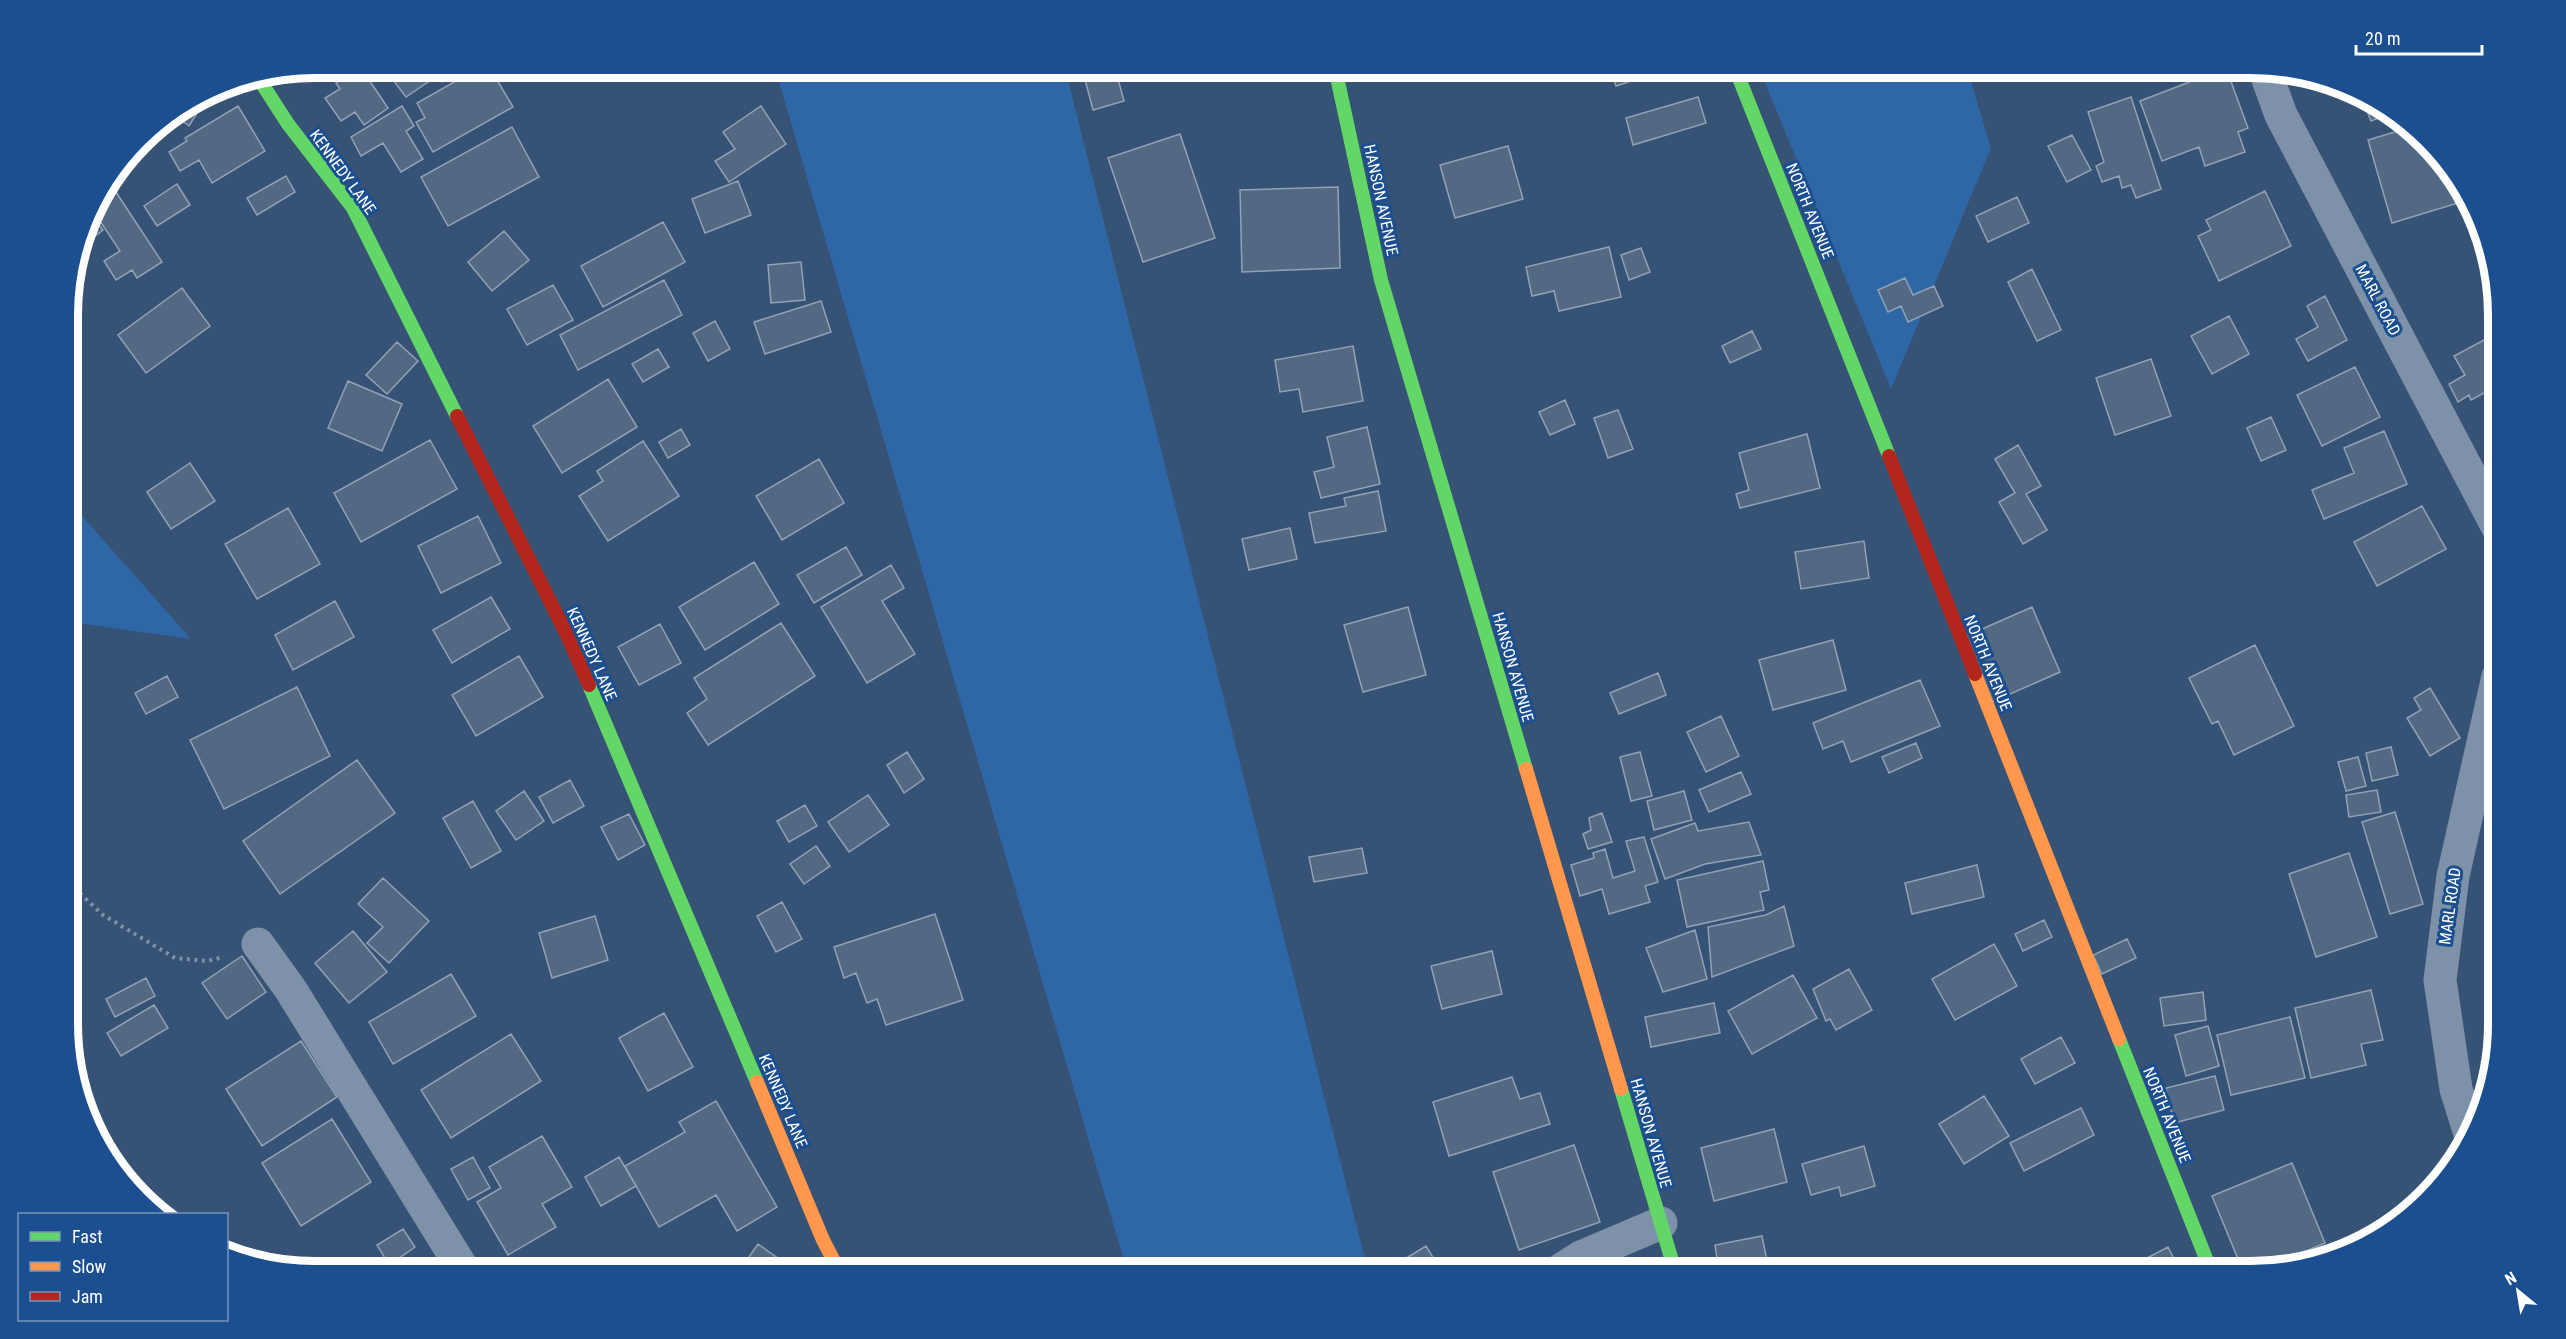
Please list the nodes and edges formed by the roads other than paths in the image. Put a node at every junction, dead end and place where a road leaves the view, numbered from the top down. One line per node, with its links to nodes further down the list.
1 (1337, 78): 9 (street, HANSON AVENUE)
2 (1739, 78): 14 (street, NORTH AVENUE)
3 (2268, 79): 5 (street, MARL ROAD)
4 (262, 84): 11 (street, KENNEDY LANE)
5 (2488, 509)
6 (2488, 720): 8 (street, MARL ROAD)
7 (258, 944): 10 (street)
8 (2467, 1123)
9 (1660, 1223): 12 (street); 13 (street, HANSON AVENUE)
10 (458, 1261)
11 (834, 1261)
12 (1574, 1261)
13 (1672, 1261)
14 (2207, 1261)

